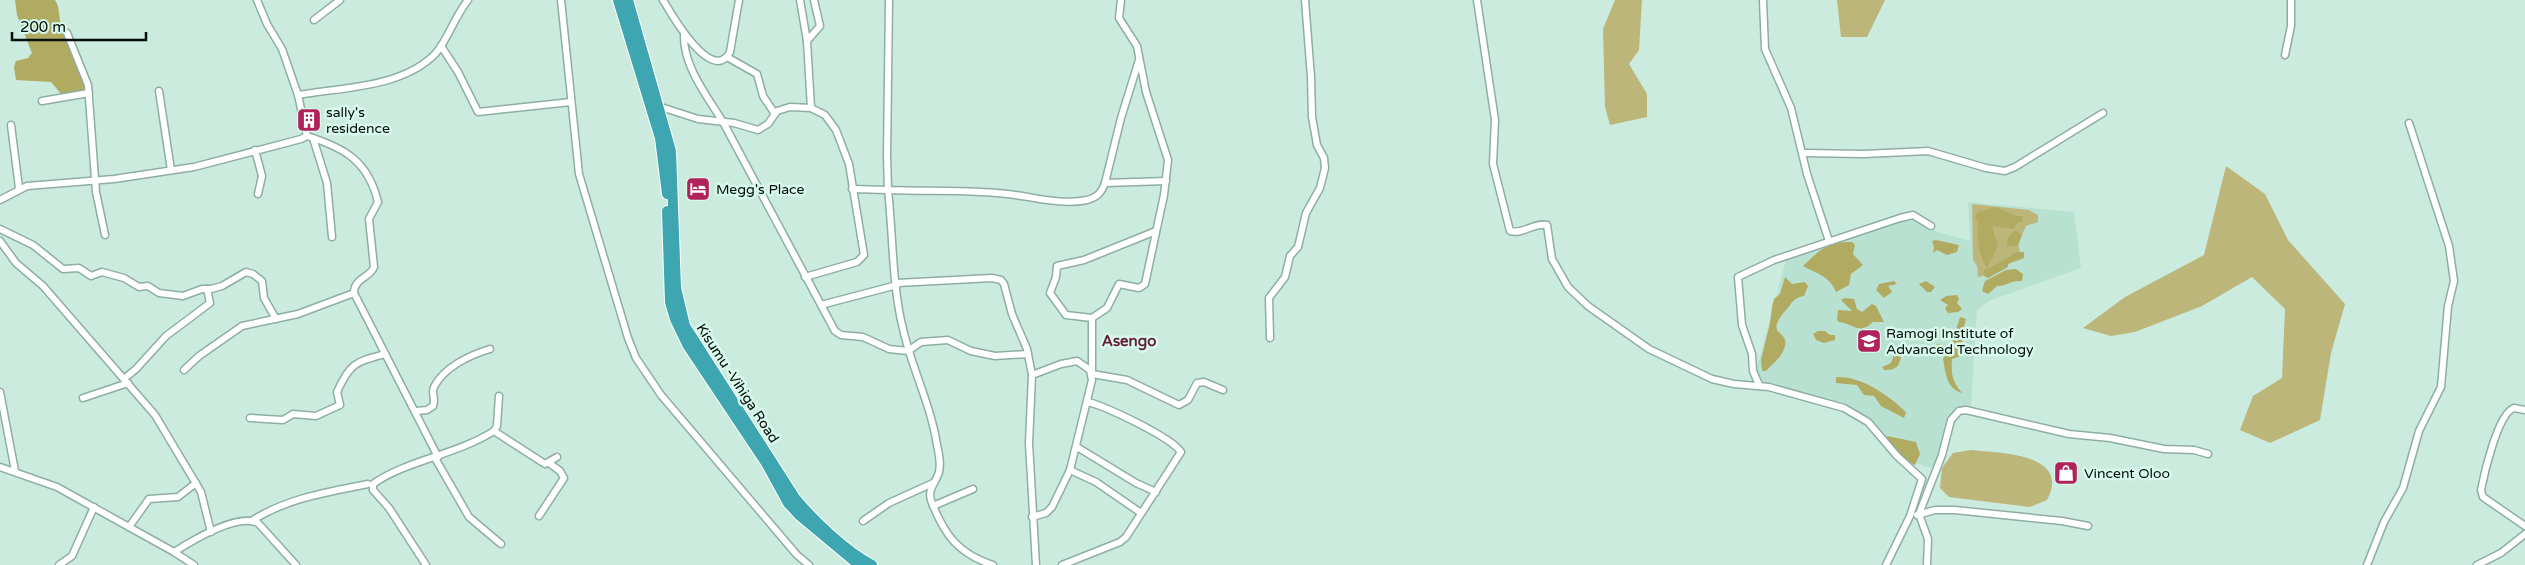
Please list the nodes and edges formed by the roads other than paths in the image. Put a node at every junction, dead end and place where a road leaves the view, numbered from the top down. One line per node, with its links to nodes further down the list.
1 (257, 0): 27 (street)
2 (340, 0): 17 (street)
3 (468, 0): 21 (street)
4 (561, 0): 29 (street)
5 (618, 0): 116 (highway, Kisumu -Vihiga Road)
6 (628, 0): 30 (highway, Kisumu -Vihiga Road)
7 (663, 0): 19 (street)
8 (739, 0): 23 (street)
9 (800, 0): 20 (street)
10 (814, 0): 20 (street)
11 (889, 0): 46 (street)
12 (1121, 0): 24 (street)
13 (1305, 0): 63 (street)
14 (1477, 0): 72 (street)
15 (1763, 0): 39 (street)
16 (2291, 0): 22 (street)
17 (314, 20)
18 (67, 32): 26 (street)
19 (684, 35): 23 (street); 34 (street)
20 (807, 42): 31 (street)
21 (441, 46): 27 (street); 29 (street)
22 (2285, 55)
23 (727, 57): 32 (street)
24 (1139, 60): 42 (street); 43 (street)
25 (159, 91): 40 (street)
26 (89, 93): 28 (street); 41 (street)
27 (298, 95): 37 (street)
28 (42, 101)
29 (571, 102): 115 (street)
30 (658, 106): 34 (street); 117 (highway, Kisumu -Vihiga Road)
31 (811, 108): 32 (street); 45 (street)
32 (775, 114): 34 (street)
33 (2103, 114): 39 (street)
34 (723, 122): 56 (street)
35 (2409, 122): 123 (street)
36 (11, 125): 44 (street)
37 (310, 137): 38 (street); 53 (street); 59 (street)
38 (255, 150): 40 (street); 47 (street)
39 (1803, 152): 55 (street)
40 (171, 170): 41 (street)
41 (96, 180): 44 (street); 52 (street)
42 (1166, 180): 43 (street); 51 (street)
43 (1105, 183): 46 (street)
44 (19, 188): 48 (street)
45 (852, 189): 46 (street); 56 (street)
46 (888, 190): 57 (street)
47 (258, 194)
48 (0, 200)
49 (1931, 226): 55 (street)
50 (0, 229): 58 (street)
51 (1156, 232): 61 (street); 61 (street)
52 (105, 235)
53 (332, 237)
54 (0, 240): 71 (street)
55 (1829, 241): 72 (street)
56 (805, 277): 60 (street)
57 (897, 284): 60 (street); 65 (street); 67 (street)
58 (207, 289): 62 (street); 71 (street)
59 (354, 293): 62 (street); 66 (street)
60 (821, 305): 65 (street)
61 (1092, 318): 69 (street)
62 (276, 319): 68 (street)
63 (1270, 338)
64 (490, 349): 79 (street)
65 (908, 351): 67 (street); 91 (street)
66 (385, 354): 79 (street); 80 (street)
67 (1028, 354): 70 (street)
68 (184, 370)
69 (1092, 374): 70 (street); 73 (street); 77 (street)
70 (1032, 375): 101 (street)
71 (126, 380): 76 (street); 90 (street)
72 (1759, 385): 100 (street)
73 (1222, 390)
74 (0, 392): 89 (street)
75 (499, 396): 81 (street)
76 (83, 398)
77 (1088, 402): 82 (street); 94 (street)
78 (2525, 410): 105 (street)
79 (416, 411): 85 (street)
80 (250, 418)
81 (494, 431): 85 (street); 86 (street)
82 (1077, 447): 88 (street); 94 (street)
83 (2208, 454): 98 (street)
84 (558, 457): 86 (street)
85 (437, 458): 109 (street); 114 (street)
86 (549, 463): 99 (street)
87 (0, 467): 89 (street)
88 (1070, 470): 97 (street); 101 (street)
89 (15, 471): 96 (street)
90 (196, 483): 106 (street); 107 (street)
91 (933, 483): 95 (street); 103 (street)
92 (368, 484): 102 (street)
93 (973, 489): 95 (street)
94 (1156, 492): 97 (street)
95 (933, 506): 118 (street)
96 (94, 507): 106 (street); 111 (street)
97 (1141, 514): 120 (street)
98 (1919, 514): 100 (street); 104 (street); 122 (street)
99 (539, 516)
100 (1910, 516): 121 (street)
101 (1032, 517): 119 (street)
102 (252, 520): 107 (street); 113 (street)
103 (863, 521)
104 (2088, 526)
105 (2525, 526)
106 (129, 527): 110 (street)
107 (211, 532): 110 (street)
108 (2525, 534): 124 (street)
109 (501, 544)
110 (174, 552): 112 (street)
111 (59, 565)
112 (194, 565)
113 (296, 565)
114 (426, 565)
115 (809, 565)
116 (858, 565)
117 (872, 565)
118 (993, 565)
119 (1036, 565)
120 (1062, 565)
121 (1886, 565)
122 (1927, 565)
123 (2367, 565)
124 (2477, 565)

